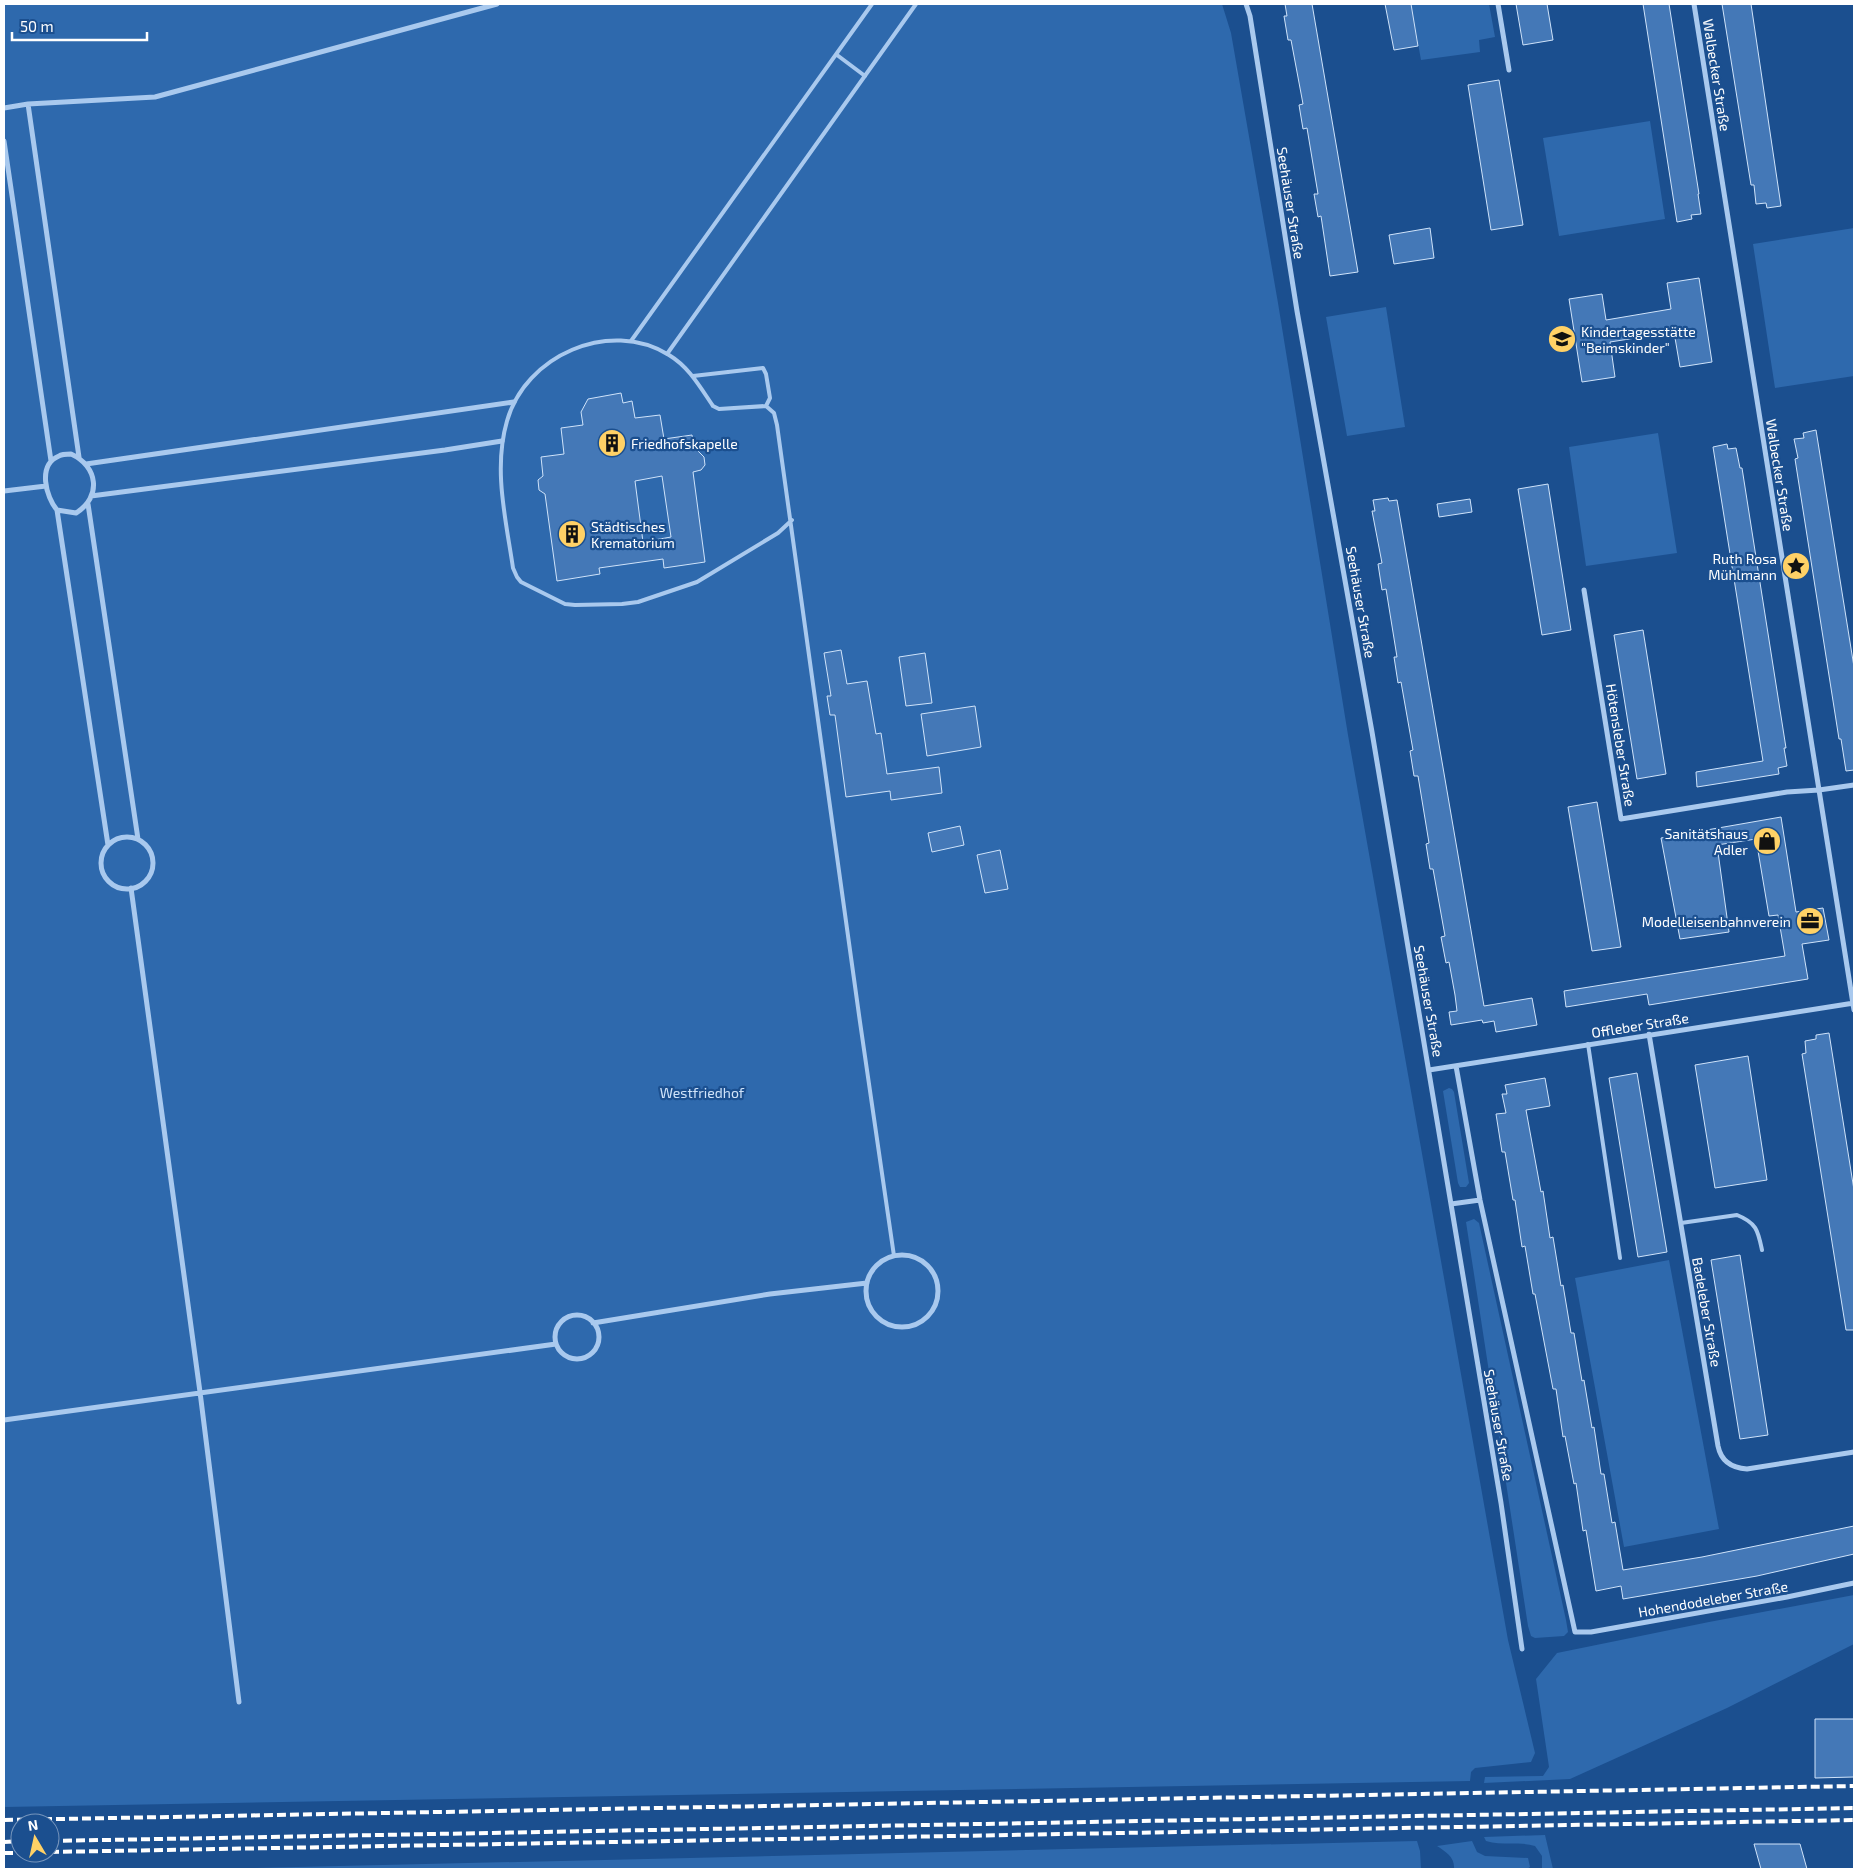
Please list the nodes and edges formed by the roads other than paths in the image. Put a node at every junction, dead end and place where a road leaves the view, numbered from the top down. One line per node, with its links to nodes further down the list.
1 (496, 4): 10 (street)
2 (872, 4): 7 (lane)
3 (916, 4): 9 (lane)
4 (1246, 4): 38 (street, Seehäuser Straße)
5 (1498, 4): 8 (street)
6 (1694, 4): 30 (street, Walbecker Straße)
7 (837, 55): 9 (lane); 13 (lane)
8 (1509, 70)
9 (864, 76): 14 (lane)
10 (28, 104): 11 (street); 19 (street)
11 (4, 108)
12 (4, 141): 20 (street)
13 (632, 341): 14 (lane); 16 (lane)
14 (667, 354): 15 (lane)
15 (693, 376): 17 (lane); 17 (lane)
16 (514, 402): 18 (lane); 21 (street)
17 (766, 406): 27 (lane)
18 (502, 441): 24 (street); 27 (lane)
19 (79, 457): 20 (street); 21 (street)
20 (52, 461): 22 (street)
21 (86, 464): 24 (street)
22 (46, 486): 23 (street); 26 (street)
23 (4, 491)
24 (91, 496): 25 (street)
25 (88, 504): 26 (street); 31 (street)
26 (57, 510): 32 (street)
27 (792, 520): 43 (lane)
28 (1584, 590): 30 (street, Hötensleber Straße)
29 (1854, 785): 30 (street, Hötensleber Straße)
30 (1819, 790): 34 (street, Walbecker Straße)
31 (138, 840): 32 (street); 33 (street)
32 (108, 845): 33 (street)
33 (131, 888): 48 (street)
34 (1854, 1006): 35 (street, Offleber Straße)
35 (1649, 1034): 36 (street, Offleber Straße); 41 (street, Badeleber Straße)
36 (1588, 1044): 37 (street, Offleber Straße); 44 (lane)
37 (1456, 1066): 38 (street, Offleber Straße); 39 (street, Seehäuser Straße)
38 (1429, 1070): 40 (street, Seehäuser Straße)
39 (1480, 1200): 40 (street); 52 (street, Seehäuser Straße)
40 (1450, 1204): 53 (street, Seehäuser Straße)
41 (1681, 1223): 42 (lane); 50 (street, Badeleber Straße)
42 (1762, 1250)
43 (894, 1256): 45 (street); 45 (street)
44 (1620, 1258)
45 (867, 1282): 46 (street)
46 (593, 1323): 47 (street); 47 (street)
47 (556, 1344): 48 (street)
48 (200, 1392): 49 (street); 54 (street)
49 (4, 1420)
50 (1854, 1452)
51 (1854, 1583): 52 (street, Hohendodeleber Straße)
52 (1575, 1632)
53 (1522, 1649)
54 (239, 1702)

